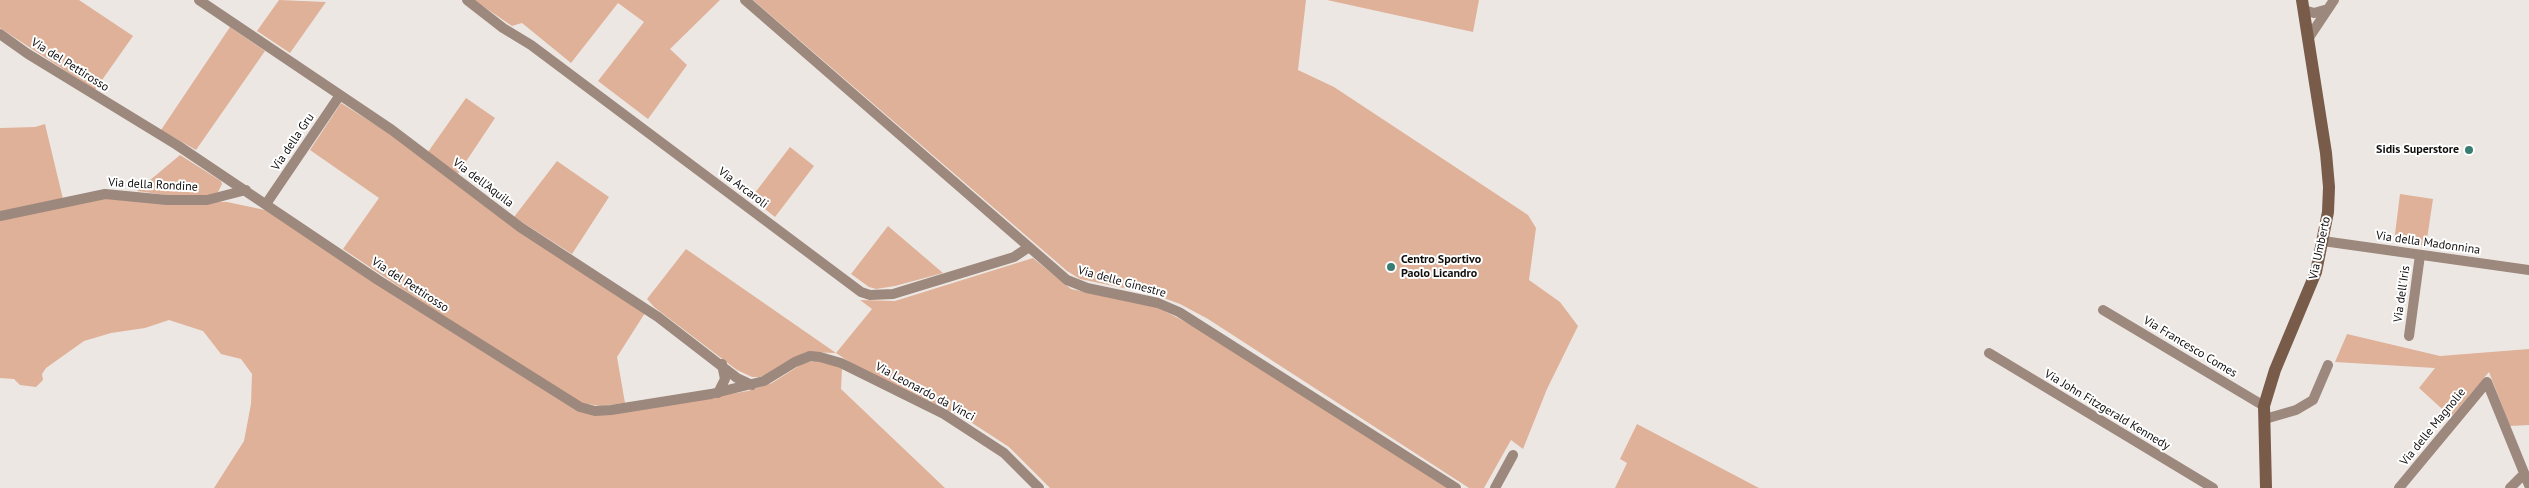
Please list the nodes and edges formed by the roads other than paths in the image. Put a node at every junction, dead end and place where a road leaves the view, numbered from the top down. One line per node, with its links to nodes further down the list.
1 (199, 0): 9 (street, Via dell'Aquila)
2 (467, 0): 14 (street, Via Arcaroli)
3 (745, 0): 14 (street, Via delle Ginestre)
4 (2334, 0): 6 (street)
5 (2303, 5): 6 (street); 8 (main road, Via Umberto)
6 (2328, 9): 8 (street)
7 (0, 34): 10 (street, Via del Pettirosso)
8 (2310, 36): 13 (main road, Via Umberto)
9 (340, 95): 11 (street, Via della Gru); 21 (street, Via dell'Aquila)
10 (246, 190): 11 (street, Via del Pettirosso); 12 (street, Via della Rondine)
11 (266, 204): 24 (street, Via del Pettirosso)
12 (0, 216)
13 (2323, 241): 15 (street, Via della Madonnina); 25 (main road, Via Umberto)
14 (1029, 247): 29 (street, Via delle Ginestre)
15 (2420, 255): 16 (street, Via della Madonnina); 18 (street, Via dell'Iris)
16 (2529, 270)
17 (2103, 310): 25 (street, Via Francesco Comes)
18 (2409, 336)
19 (1989, 353): 31 (street, Via John Fitzgerald Kennedy)
20 (841, 363): 23 (street, Via del Pettirosso); 28 (street, Via Leonardo da Vinci)
21 (722, 364): 23 (street, Via dell'Aquila); 24 (street)
22 (2328, 365): 25 (street)
23 (752, 385): 24 (street, Via del Pettirosso)
24 (718, 393)
25 (2264, 412): 32 (main road, Via Umberto)
26 (1513, 455): 30 (street)
27 (2527, 481): 33 (street, Via delle Magnolie); 34 (street)
28 (1039, 488)
29 (1456, 488)
30 (1495, 488)
31 (2213, 488)
32 (2266, 488)
33 (2400, 488)
34 (2510, 488)

